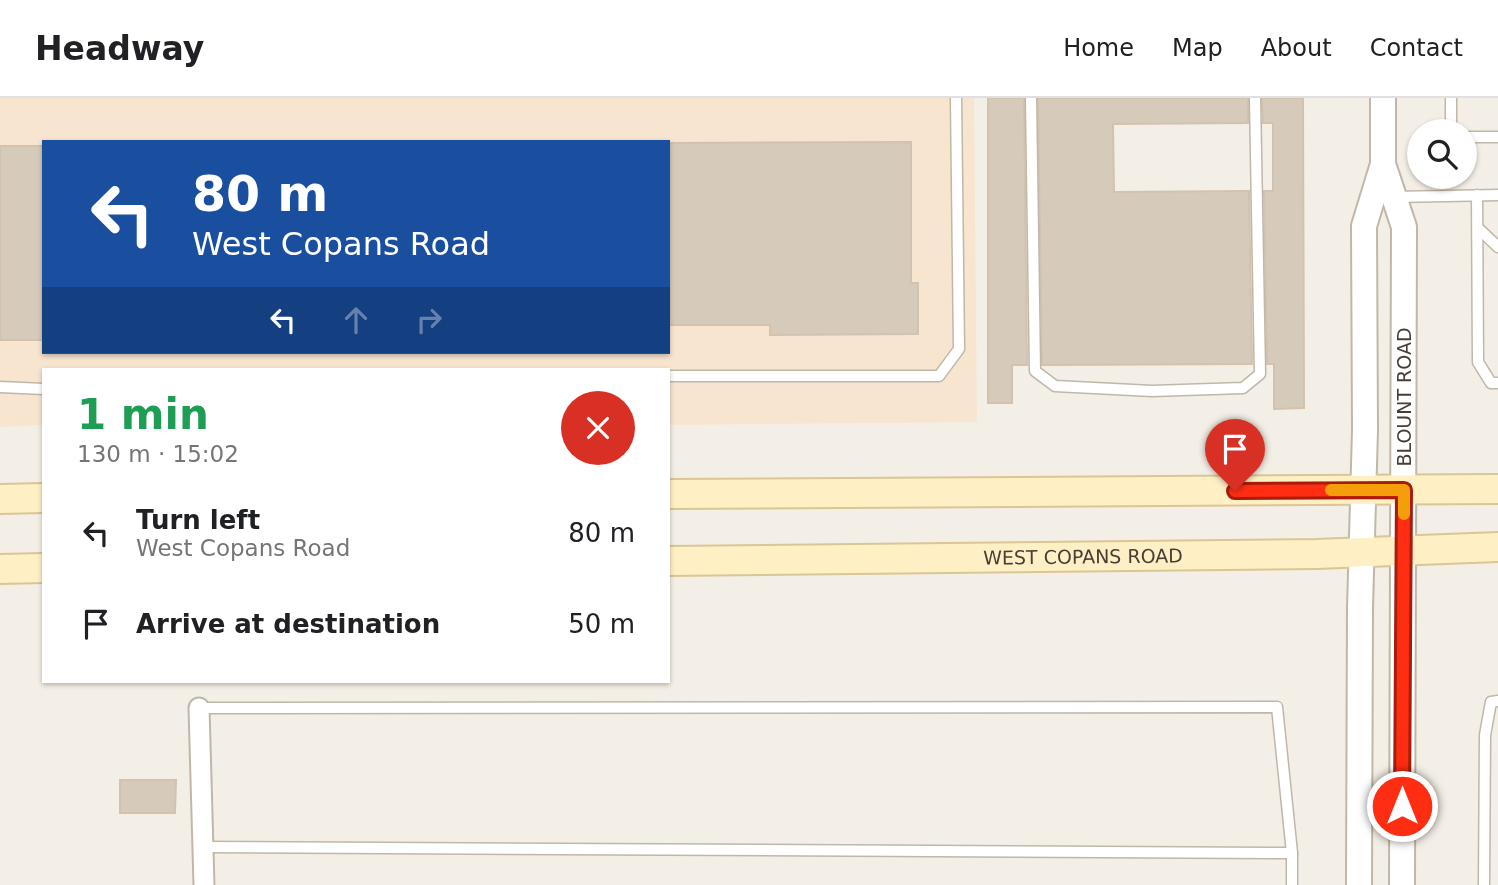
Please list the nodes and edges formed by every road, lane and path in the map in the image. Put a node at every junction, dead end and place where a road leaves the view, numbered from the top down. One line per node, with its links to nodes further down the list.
1 (956, 98): 15 (lane)
2 (1031, 98): 3 (lane)
3 (1255, 98)
4 (1383, 98): 9 (street, BLOUNT ROAD)
5 (1451, 98): 6 (lane)
6 (1451, 119)
7 (1477, 137): 8 (lane)
8 (1498, 137)
9 (1383, 164): 12 (street, BLOUNT ROAD); 20 (street, BLOUNT ROAD)
10 (1477, 195): 11 (lane); 12 (lane); 13 (lane)
11 (1498, 195)
12 (1394, 197): 21 (street, BLOUNT ROAD)
13 (1478, 228): 14 (lane); 16 (lane)
14 (1498, 247)
15 (670, 376)
16 (1498, 383)
17 (0, 387): 18 (lane)
18 (42, 389)
19 (1498, 489): 21 (main road)
20 (1363, 490): 21 (main road); 22 (main road); 27 (street, BLOUNT ROAD)
21 (1404, 490): 26 (street, BLOUNT ROAD)
22 (670, 494)
23 (42, 498): 24 (main road)
24 (0, 499)
25 (1498, 547): 26 (main road, WEST COPANS ROAD)
26 (1404, 550): 27 (main road, WEST COPANS ROAD); 38 (street, BLOUNT ROAD)
27 (1362, 552): 28 (main road, WEST COPANS ROAD); 37 (street, BLOUNT ROAD)
28 (670, 561)
29 (42, 568): 30 (main road)
30 (0, 569)
31 (1498, 701): 39 (lane)
32 (199, 708): 33 (street); 34 (lane)
33 (202, 847): 34 (lane); 35 (street)
34 (1292, 853): 36 (lane)
35 (204, 885)
36 (1292, 885)
37 (1359, 885)
38 (1402, 885)
39 (1484, 885)

